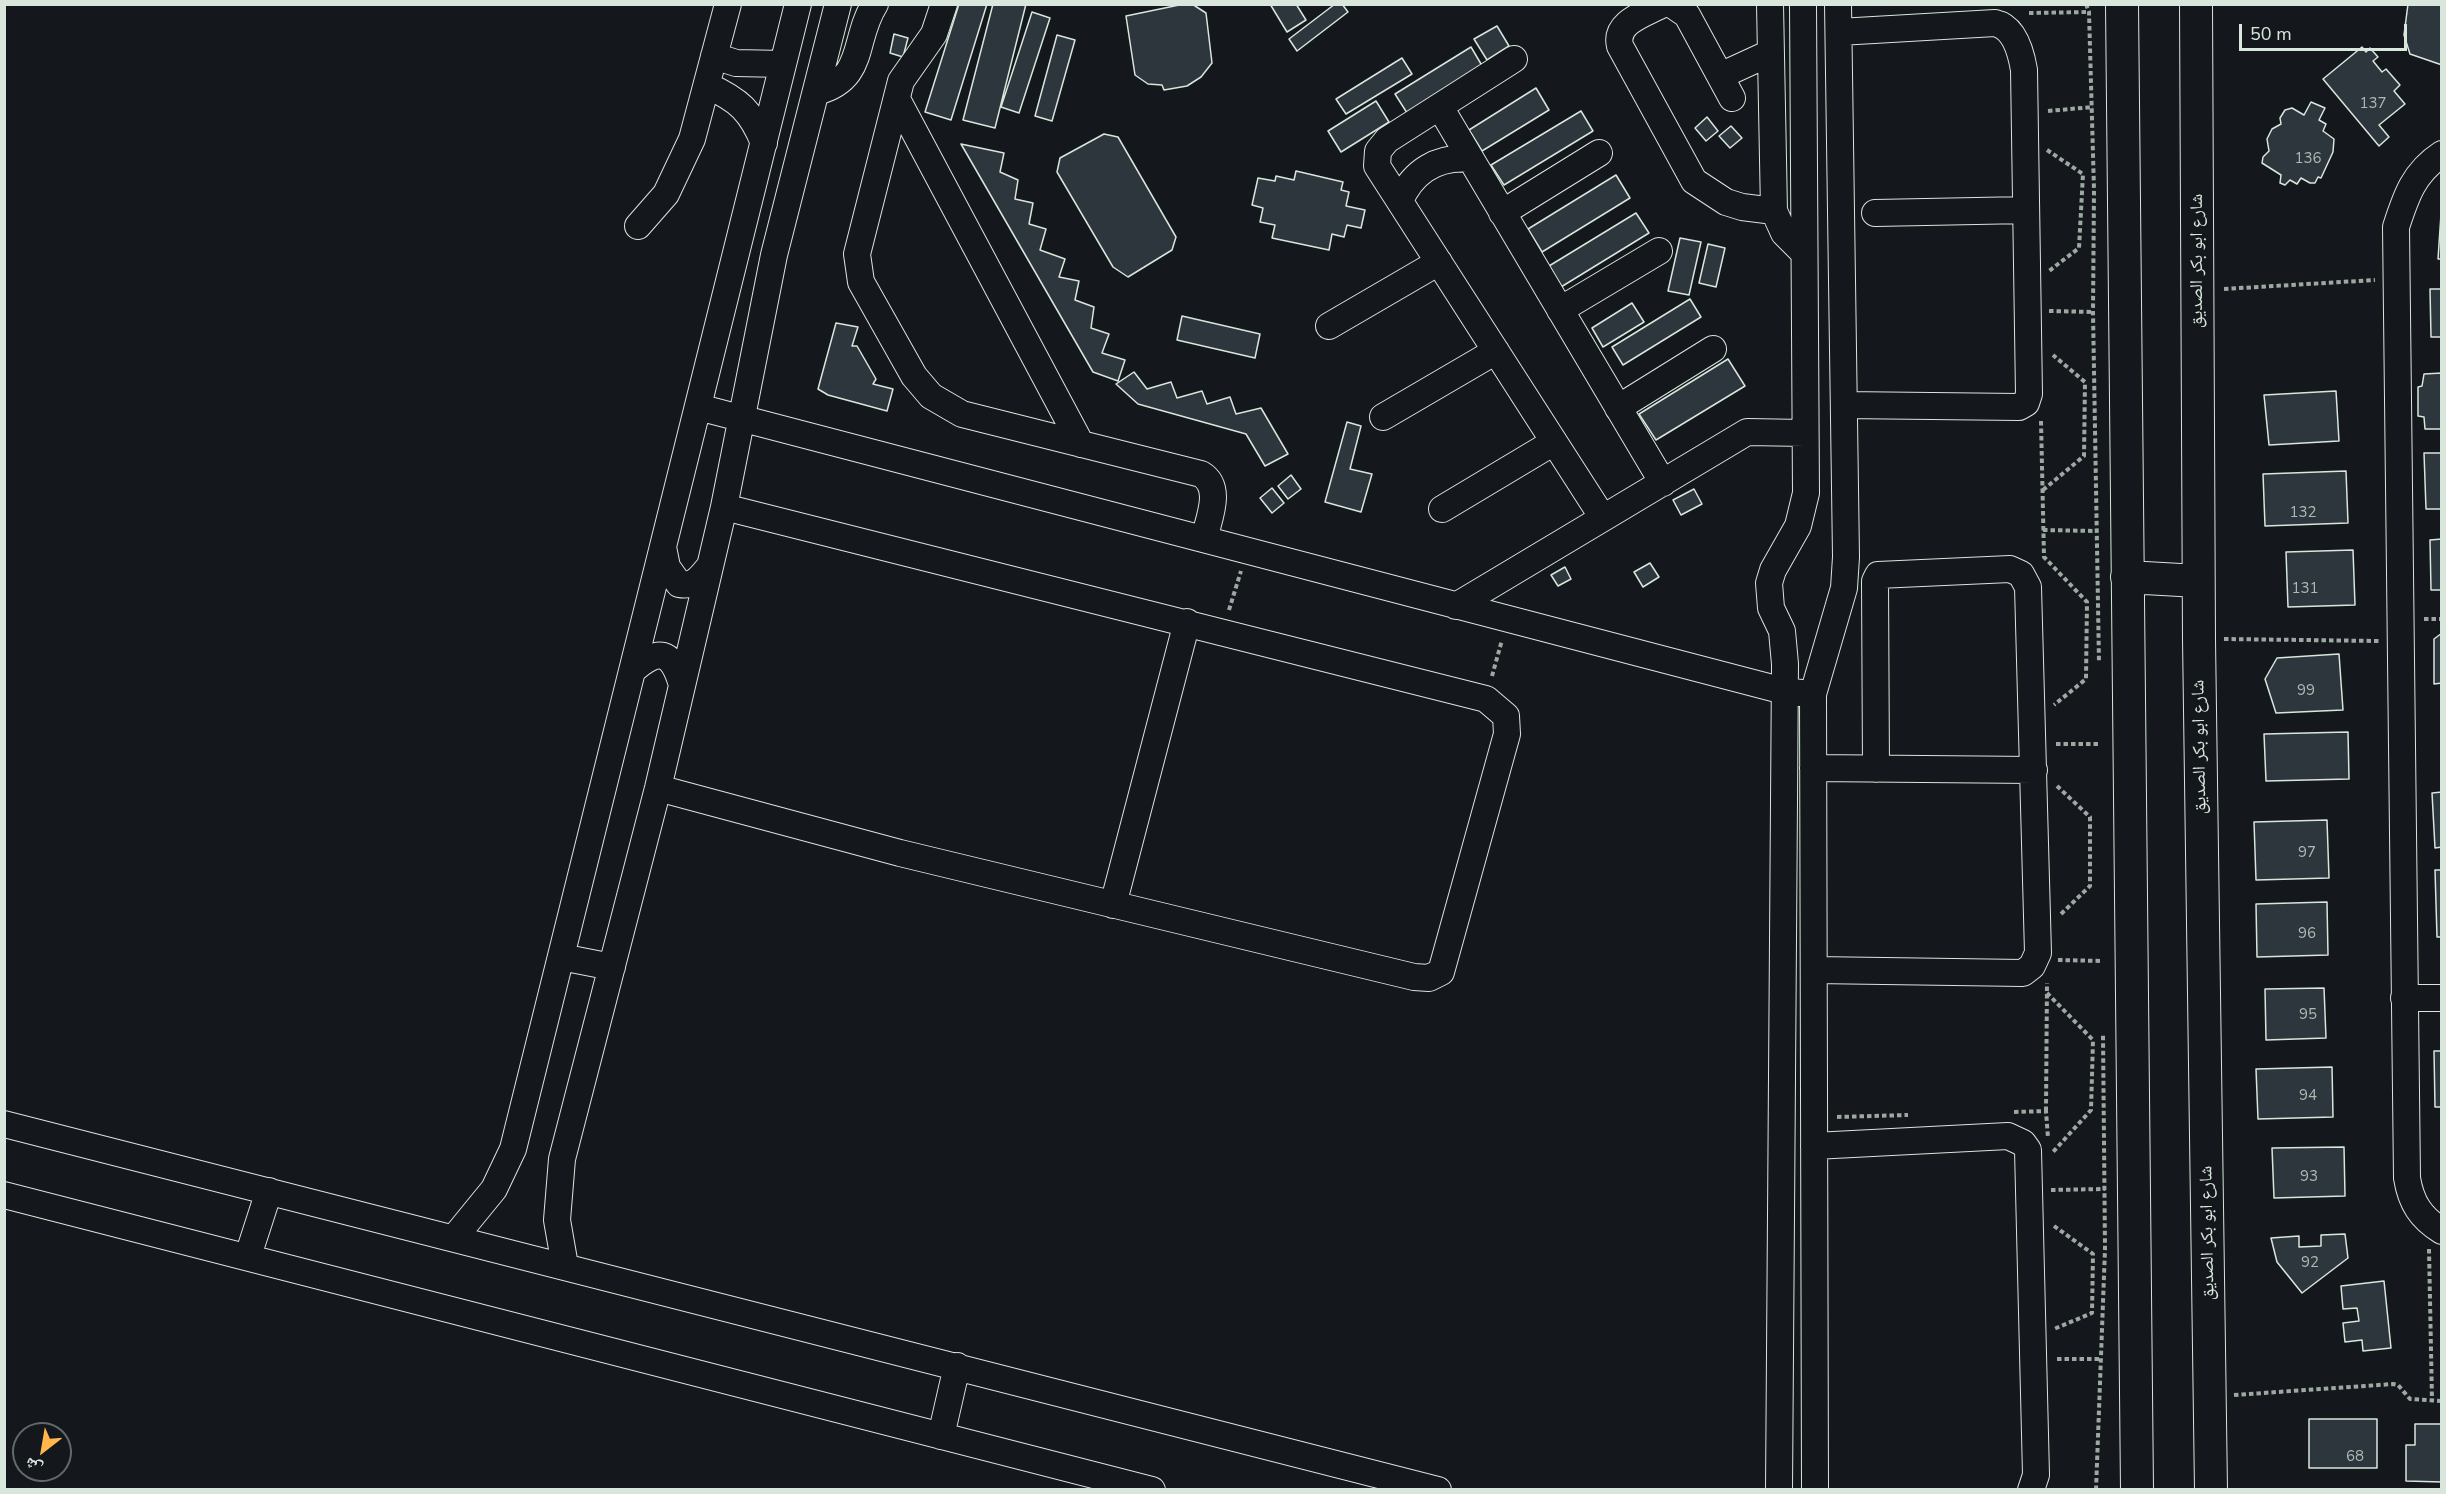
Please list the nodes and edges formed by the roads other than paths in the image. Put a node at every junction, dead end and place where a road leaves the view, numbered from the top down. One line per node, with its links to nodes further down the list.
1 (728, 4): 15 (street)
2 (798, 4): 17 (street)
3 (838, 4): 19 (street)
4 (875, 4): 19 (street)
5 (1663, 4): 28 (street)
6 (1671, 4): 14 (street)
7 (1770, 4): 14 (street)
8 (1803, 4): 33 (street)
9 (1839, 4): 13 (street)
10 (941, 5): 20 (street)
11 (2111, 9): 54 (main road)
12 (2202, 12): 55 (main road, شارع ابو بكر الصديق)
13 (1839, 32): 27 (street); 39 (street)
14 (1770, 53): 28 (street)
15 (714, 56): 17 (street); 18 (street)
16 (1514, 59): 21 (street)
17 (783, 64): 22 (street)
18 (708, 86): 22 (street); 31 (street)
19 (816, 92): 43 (street)
20 (897, 99): 46 (street); 46 (street)
21 (1440, 107): 25 (street); 26 (street)
22 (764, 143): 40 (street)
23 (1599, 153): 29 (street)
24 (2442, 154): 70 (street)
25 (1471, 159): 26 (street); 29 (street)
26 (1400, 201): 34 (street)
27 (2026, 210): 30 (street); 39 (street)
28 (1774, 211): 33 (street)
29 (1503, 213): 35 (street)
30 (1875, 213)
31 (638, 226)
32 (1659, 251): 35 (street)
33 (1804, 253): 44 (street)
34 (1439, 261): 36 (street); 38 (street)
35 (1560, 310): 41 (street)
36 (1329, 326)
37 (1713, 349): 41 (street)
38 (1496, 351): 42 (street); 45 (street)
39 (1844, 405): 61 (street)
40 (698, 407): 43 (street); 52 (street)
41 (1618, 408): 47 (street)
42 (1383, 417)
43 (742, 418): 48 (street); 51 (street)
44 (1805, 433): 47 (street); 60 (street)
45 (1554, 442): 49 (street); 50 (street)
46 (1081, 444): 51 (street)
47 (1663, 483): 50 (street)
48 (724, 507): 53 (street); 57 (street)
49 (1442, 509)
50 (1603, 518): 56 (street)
51 (1204, 539): 56 (street)
52 (663, 547): 53 (street); 58 (street)
53 (709, 567): 59 (street)
54 (2127, 577): 55 (main road); 87 (main road)
55 (2199, 581): 88 (main road, شارع ابو بكر الصديق)
56 (1456, 606): 60 (street)
57 (1187, 622): 66 (street); 66 (street)
58 (632, 671): 59 (street); 67 (street)
59 (682, 686): 65 (street)
60 (1784, 692): 61 (street); 84 (street)
61 (1813, 694): 62 (street)
62 (1813, 768): 63 (street); 69 (street)
63 (1876, 769): 64 (street); 64 (street)
64 (2034, 770): 69 (street)
65 (658, 788): 66 (street); 68 (street)
66 (1113, 905)
67 (561, 957): 68 (street); 77 (street)
68 (612, 967): 79 (street)
69 (1814, 970): 73 (street)
70 (2404, 998): 71 (street); 76 (street)
71 (2442, 998)
72 (4, 1124): 74 (street)
73 (1814, 1146): 85 (street); 86 (street)
74 (269, 1191): 77 (street); 78 (street)
75 (4, 1195): 78 (street)
76 (2435, 1227)
77 (454, 1238): 79 (street)
78 (248, 1256): 81 (street)
79 (565, 1266): 80 (street)
80 (957, 1366): 81 (street); 83 (street)
81 (941, 1436): 82 (street)
82 (1152, 1490)
83 (1438, 1490)
84 (1779, 1490)
85 (1815, 1490)
86 (2031, 1490)
87 (2137, 1490)
88 (2211, 1490)

